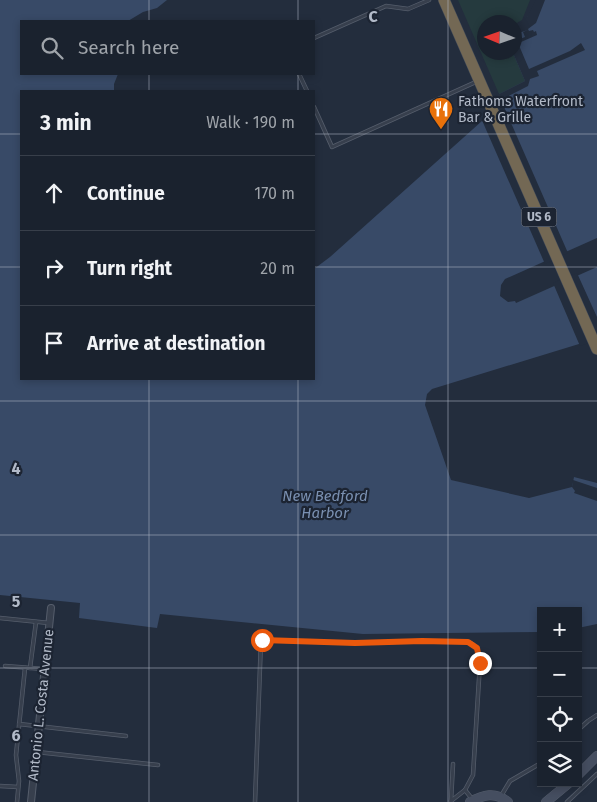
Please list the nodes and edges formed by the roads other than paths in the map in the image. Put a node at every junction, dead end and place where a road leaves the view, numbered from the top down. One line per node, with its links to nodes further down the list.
1 (429, 0): 3 (lane)
2 (446, 1): 5 (highway, US 6)
3 (315, 38)
4 (299, 75): 6 (lane)
5 (480, 82): 7 (lane); 8 (highway, US 6)
6 (306, 90)
7 (315, 109)
8 (597, 349)
9 (51, 608): 12 (street, Antonio L. Costa Avenue)
10 (0, 618): 11 (lane)
11 (36, 622): 12 (lane); 15 (lane)
12 (49, 623): 16 (street, Antonio L. Costa Avenue)
13 (5, 666): 14 (lane)
14 (24, 668): 15 (lane); 18 (lane)
15 (30, 668): 16 (lane)
16 (44, 669): 19 (street, Antonio L. Costa Avenue)
17 (597, 715): 20 (lane)
18 (18, 724): 19 (lane); 30 (lane)
19 (39, 726): 21 (lane); 22 (street, Antonio L. Costa Avenue)
20 (582, 726)
21 (126, 736)
22 (36, 752): 26 (lane); 36 (street, Antonio L. Costa Avenue)
23 (597, 756): 27 (street)
24 (453, 764): 38 (lane)
25 (537, 765): 33 (lane)
26 (158, 766)
27 (582, 771)
28 (597, 774): 40 (lane)
29 (0, 786): 30 (lane)
30 (18, 787): 35 (lane)
31 (564, 787): 39 (street)
32 (465, 790): 34 (lane); 37 (lane); 38 (lane)
33 (504, 799): 34 (street)
34 (471, 801)
35 (17, 802)
36 (31, 802)
37 (255, 802)
38 (451, 802)
39 (546, 802)
40 (567, 802)

